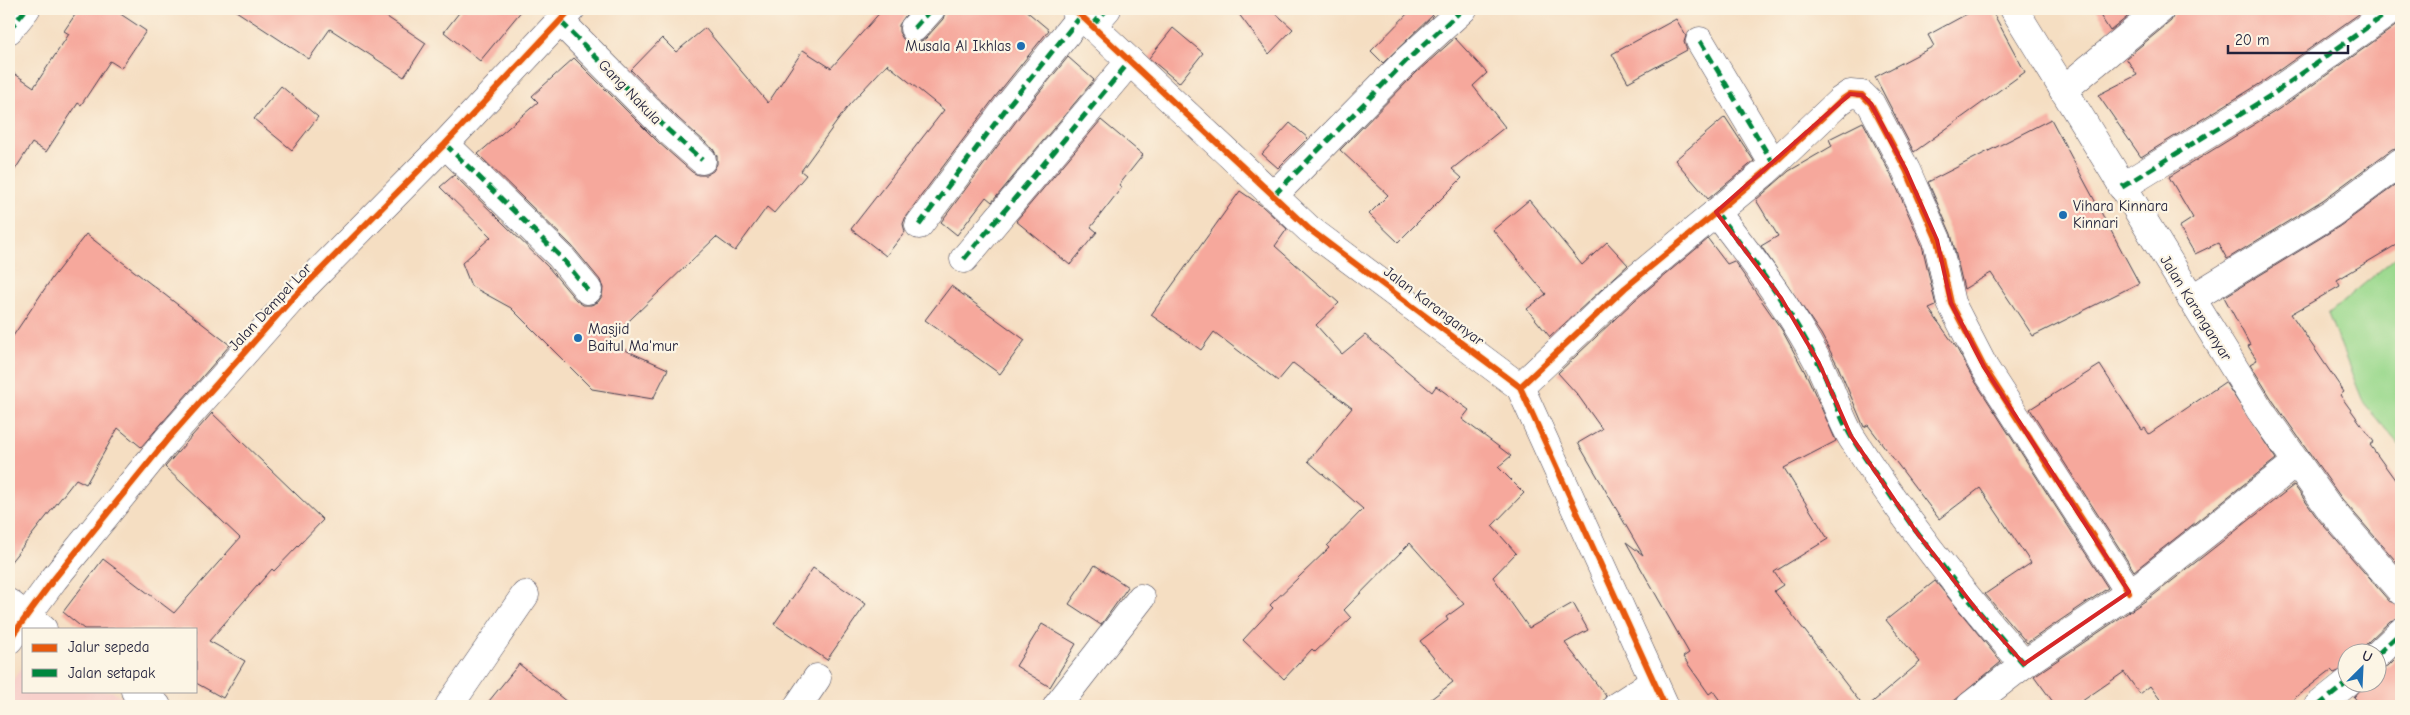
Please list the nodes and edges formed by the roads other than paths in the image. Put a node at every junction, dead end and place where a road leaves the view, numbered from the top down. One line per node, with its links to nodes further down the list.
1 (26, 9): 8 (street)
2 (1463, 9): 17 (street)
3 (2014, 9): 11 (street, Jalan Karanganyar)
4 (2161, 9): 11 (street)
5 (2393, 9): 16 (street)
6 (566, 15): 12 (street, Jalan Dempel Lor); 13 (street, Gang Nakula)
7 (1089, 15): 10 (street, Jalan Karanganyar); 19 (street)
8 (9, 30)
9 (1700, 41): 15 (street)
10 (1130, 61): 17 (street, Jalan Karanganyar); 20 (street)
11 (2063, 90): 16 (street, Jalan Karanganyar)
12 (445, 144): 21 (street); 29 (street, Jalan Dempel Lor)
13 (702, 160)
14 (2401, 162): 22 (street)
15 (1773, 163): 18 (street); 26 (street)
16 (2122, 187): 22 (street, Jalan Karanganyar)
17 (1274, 196): 23 (street, Jalan Karanganyar)
18 (1716, 212): 23 (street); 33 (street)
19 (919, 226)
20 (964, 259)
21 (588, 290)
22 (2191, 300): 24 (street, Jalan Karanganyar)
23 (1520, 387): 35 (street, Jalan Karanganyar)
24 (2297, 462): 25 (street, Jalan Karanganyar); 26 (street)
25 (2401, 591)
26 (2129, 592): 33 (street)
27 (525, 595): 39 (street)
28 (1141, 598): 41 (street)
29 (26, 616): 31 (street, Jalan Dempel Lor)
30 (2401, 632): 32 (street)
31 (9, 640)
32 (2388, 644)
33 (2024, 664): 44 (street)
34 (816, 678): 40 (street)
35 (1654, 682): 42 (street); 43 (street, Jalan Karanganyar)
36 (2338, 690): 45 (street)
37 (136, 692): 38 (street)
38 (157, 706)
39 (449, 706)
40 (798, 706)
41 (1057, 706)
42 (1617, 706)
43 (1665, 706)
44 (1970, 706)
45 (2318, 706)

